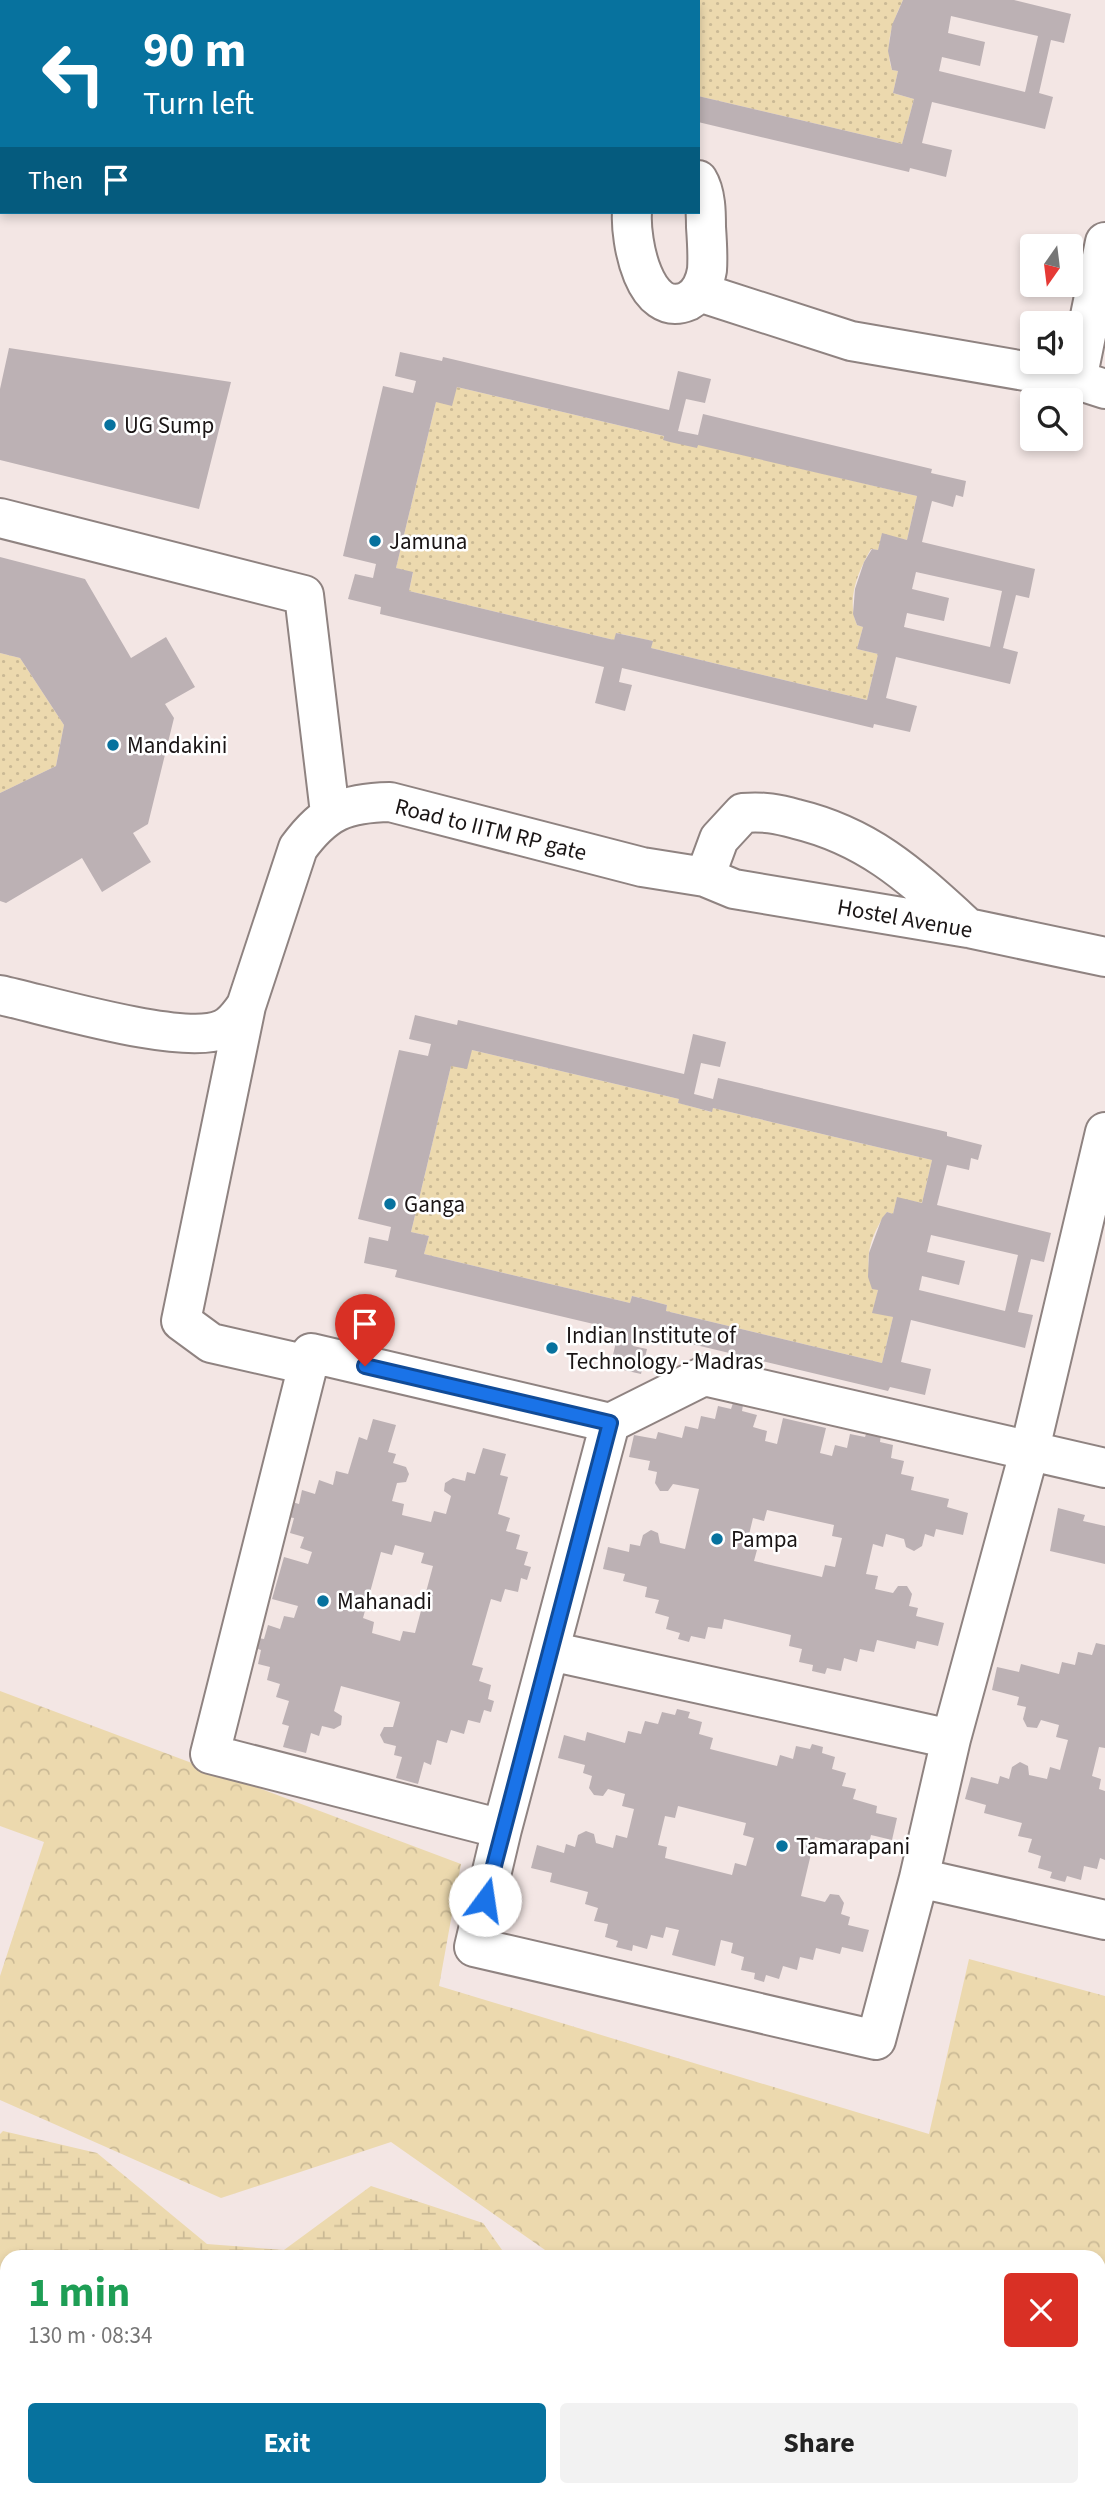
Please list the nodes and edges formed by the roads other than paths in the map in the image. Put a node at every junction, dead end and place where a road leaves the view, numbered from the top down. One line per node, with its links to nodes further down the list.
1 (700, 187): 4 (street)
2 (632, 214): 4 (street)
3 (1105, 242): 5 (street)
4 (699, 292): 5 (street)
5 (1091, 384)
6 (0, 518): 7 (street)
7 (330, 813): 8 (street, Road to IITM RP gate); 12 (street, Road to IITM RP gate)
8 (705, 877): 9 (street, Hostel Avenue); 9 (street)
9 (968, 928): 10 (street, Hostel Avenue)
10 (1105, 957)
11 (0, 995): 12 (street, Road to IITM RP gate)
12 (246, 1006): 14 (street)
13 (1105, 1132): 16 (street)
14 (309, 1359): 15 (street); 20 (street)
15 (610, 1423): 16 (street); 18 (street)
16 (1030, 1449): 17 (street); 19 (street)
17 (1105, 1468)
18 (550, 1651): 19 (street); 20 (street)
19 (951, 1739): 21 (street)
20 (502, 1829): 21 (street)
21 (919, 1878): 22 (street)
22 (1105, 1920)

